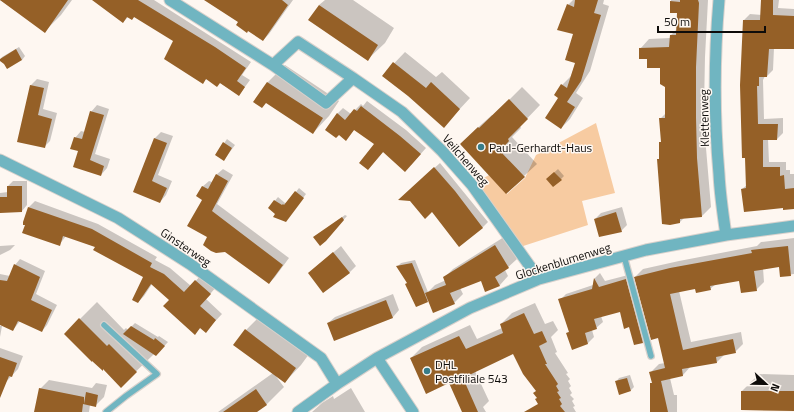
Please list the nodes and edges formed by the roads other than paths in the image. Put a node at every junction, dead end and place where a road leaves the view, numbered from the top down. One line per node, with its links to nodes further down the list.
1 (170, 0): 3 (street)
2 (720, 0): 7 (street, Klettenweg)
3 (273, 65): 4 (street, Veilchenweg); 4 (street)
4 (353, 78): 9 (street, Veilchenweg)
5 (0, 160): 13 (street, Ginsterweg)
6 (794, 226): 7 (street, Glockenblumenweg)
7 (726, 235): 8 (street, Glockenblumenweg)
8 (624, 256): 9 (street, Glockenblumenweg); 11 (lane)
9 (539, 279): 12 (street, Glockenblumenweg)
10 (104, 325): 14 (lane)
11 (651, 356)
12 (377, 358): 13 (street, Glockenblumenweg); 16 (street)
13 (338, 384): 15 (street, Glockenblumenweg)
14 (106, 412)
15 (298, 412)
16 (413, 412)

